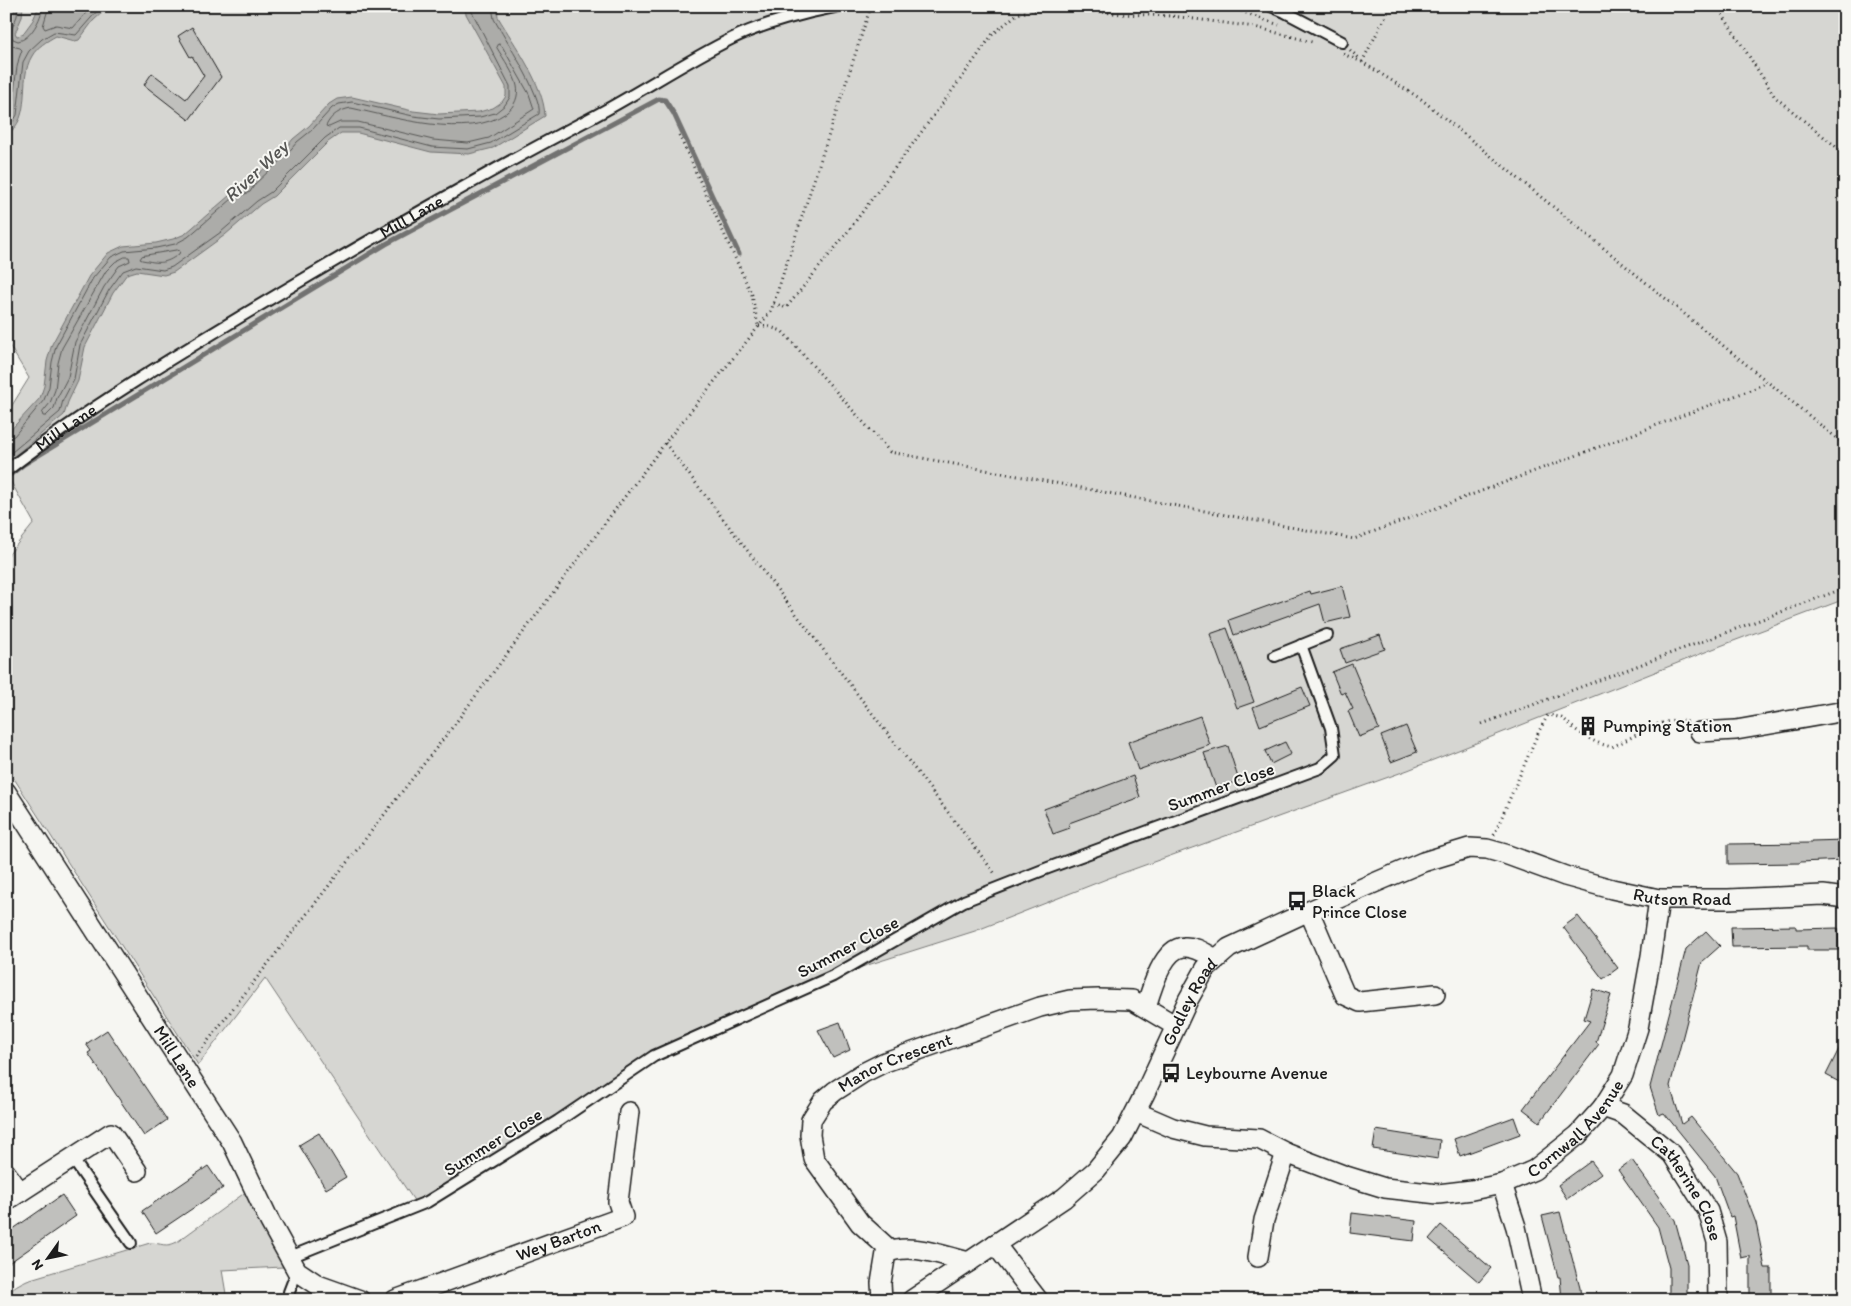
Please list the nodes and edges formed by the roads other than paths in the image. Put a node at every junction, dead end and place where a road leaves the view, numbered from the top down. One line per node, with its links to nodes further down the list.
1 (839, 6): 4 (lane, Mill Lane)
2 (1271, 6): 3 (lane)
3 (1340, 47)
4 (6, 471)
5 (1327, 635): 6 (lane)
6 (1301, 645): 7 (lane); 33 (lane, Summer Close)
7 (1275, 656)
8 (1845, 711): 9 (street)
9 (1700, 732)
10 (6, 792): 33 (street, Mill Lane)
11 (1526, 862): 13 (street, Rutson Road); 14 (street, Godley Road)
12 (1844, 897): 13 (street, Rutson Road)
13 (1659, 899): 19 (street, Cornwall Avenue)
14 (1309, 911): 15 (street, Godley Road); 16 (street)
15 (1216, 959): 17 (street); 18 (street, Godley Road)
16 (1423, 989)
17 (1146, 1007): 18 (street, Manor Crescent); 30 (street, Manor Crescent)
18 (1176, 1026): 21 (street, Godley Road)
19 (1604, 1108): 26 (street, Cornwall Avenue); 41 (street, Catherine Close)
20 (629, 1112): 36 (street, Wey Barton)
21 (1136, 1112): 22 (street); 29 (street, Godley Road)
22 (1286, 1154): 26 (street, Cornwall Avenue); 31 (street)
23 (72, 1158): 24 (street); 27 (street); 28 (lane)
24 (137, 1171)
25 (6, 1174): 27 (street)
26 (1502, 1184): 40 (street)
27 (13, 1197)
28 (131, 1243)
29 (995, 1244): 32 (street, Godley Road); 39 (street)
30 (891, 1251): 32 (street); 37 (street)
31 (1258, 1257)
32 (969, 1262): 38 (street, Godley Road)
33 (294, 1264): 34 (lane); 35 (street, Mill Lane)
34 (289, 1300)
35 (360, 1300)
36 (395, 1300)
37 (882, 1300)
38 (912, 1300)
39 (1038, 1300)
40 (1532, 1300)
41 (1718, 1300)

